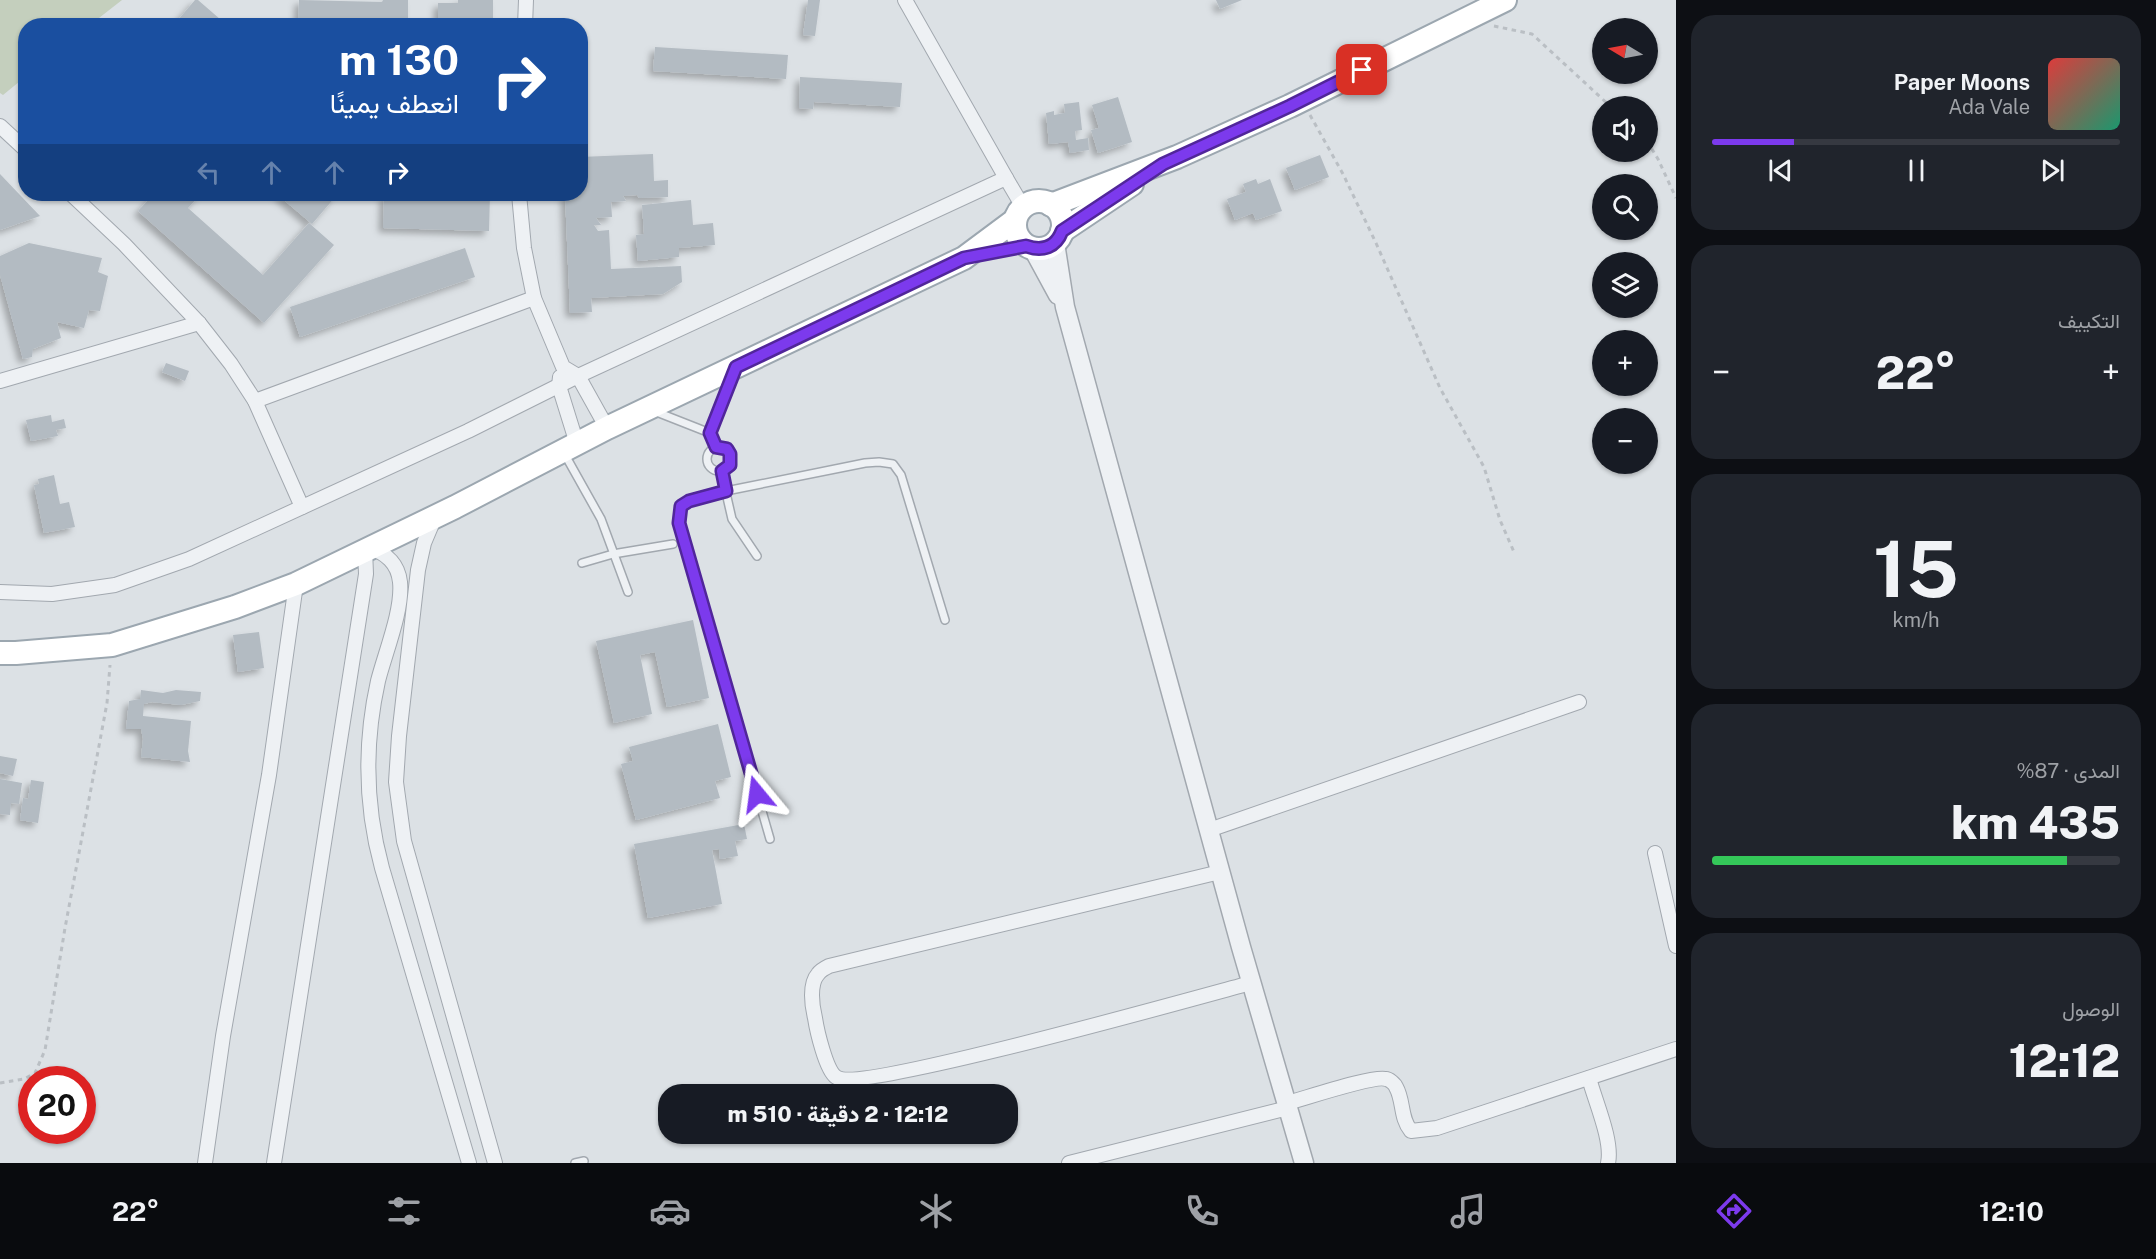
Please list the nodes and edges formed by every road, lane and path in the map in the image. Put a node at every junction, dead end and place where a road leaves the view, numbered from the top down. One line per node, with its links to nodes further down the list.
1 (526, 0): 4 (street)
2 (905, 0): 12 (street)
3 (1505, 0): 7 (main road)
4 (525, 18)
5 (1491, 26): 6 (path)
6 (1599, 96)
7 (1302, 100): 11 (main road); 39 (path)
8 (0, 126): 9 (street)
9 (18, 143)
10 (1658, 159): 13 (path)
11 (1163, 164): 16 (main road); 18 (main road)
12 (1006, 178): 17 (street); 24 (street)
13 (1676, 198)
14 (78, 201): 21 (street)
15 (520, 201): 20 (street)
16 (1051, 205): 17 (main road); 18 (main road)
17 (1019, 214): 18 (main road); 19 (main road)
18 (1044, 242): 19 (main road); 52 (street)
19 (964, 258): 23 (main road)
20 (534, 298): 22 (street); 27 (street)
21 (199, 323): 25 (street); 27 (street)
22 (563, 366): 24 (street); 26 (street)
23 (736, 367): 28 (main road); 30 (lane)
24 (578, 376): 26 (street); 29 (street)
25 (0, 381)
26 (559, 386): 31 (street); 35 (street)
27 (255, 401): 35 (street)
28 (648, 408): 29 (main road); 30 (lane)
29 (607, 428): 31 (main road)
30 (710, 433): 32 (lane)
31 (570, 447): 36 (main road); 40 (lane)
32 (716, 447): 33 (lane); 33 (lane)
33 (722, 471): 34 (lane)
34 (726, 491): 41 (lane); 48 (lane); 53 (lane)
35 (302, 507): 44 (street)
36 (435, 517): 38 (main road); 47 (street)
37 (673, 544): 40 (lane)
38 (367, 548): 43 (main road); 46 (street); 65 (street)
39 (1514, 552)
40 (613, 554): 42 (lane); 45 (lane)
41 (757, 556)
42 (582, 563)
43 (296, 584): 49 (main road); 64 (street)
44 (0, 592)
45 (628, 592)
46 (400, 601): 47 (street); 66 (street)
47 (415, 602): 67 (street)
48 (945, 620)
49 (112, 645): 50 (main road); 61 (path)
50 (0, 652)
51 (1580, 702): 52 (street)
52 (1209, 830): 55 (street)
53 (770, 839)
54 (1655, 853): 56 (street)
55 (1220, 872): 58 (street); 58 (street)
56 (1672, 908): 57 (street)
57 (1676, 946)
58 (1251, 983): 62 (street)
59 (1676, 1049): 60 (street)
60 (1589, 1078): 62 (street); 71 (street)
61 (0, 1083)
62 (1287, 1105): 69 (street); 70 (street)
63 (584, 1161): 68 (lane)
64 (204, 1163)
65 (274, 1163)
66 (469, 1163)
67 (495, 1163)
68 (575, 1163)
69 (1069, 1163)
70 (1304, 1163)
71 (1608, 1163)

